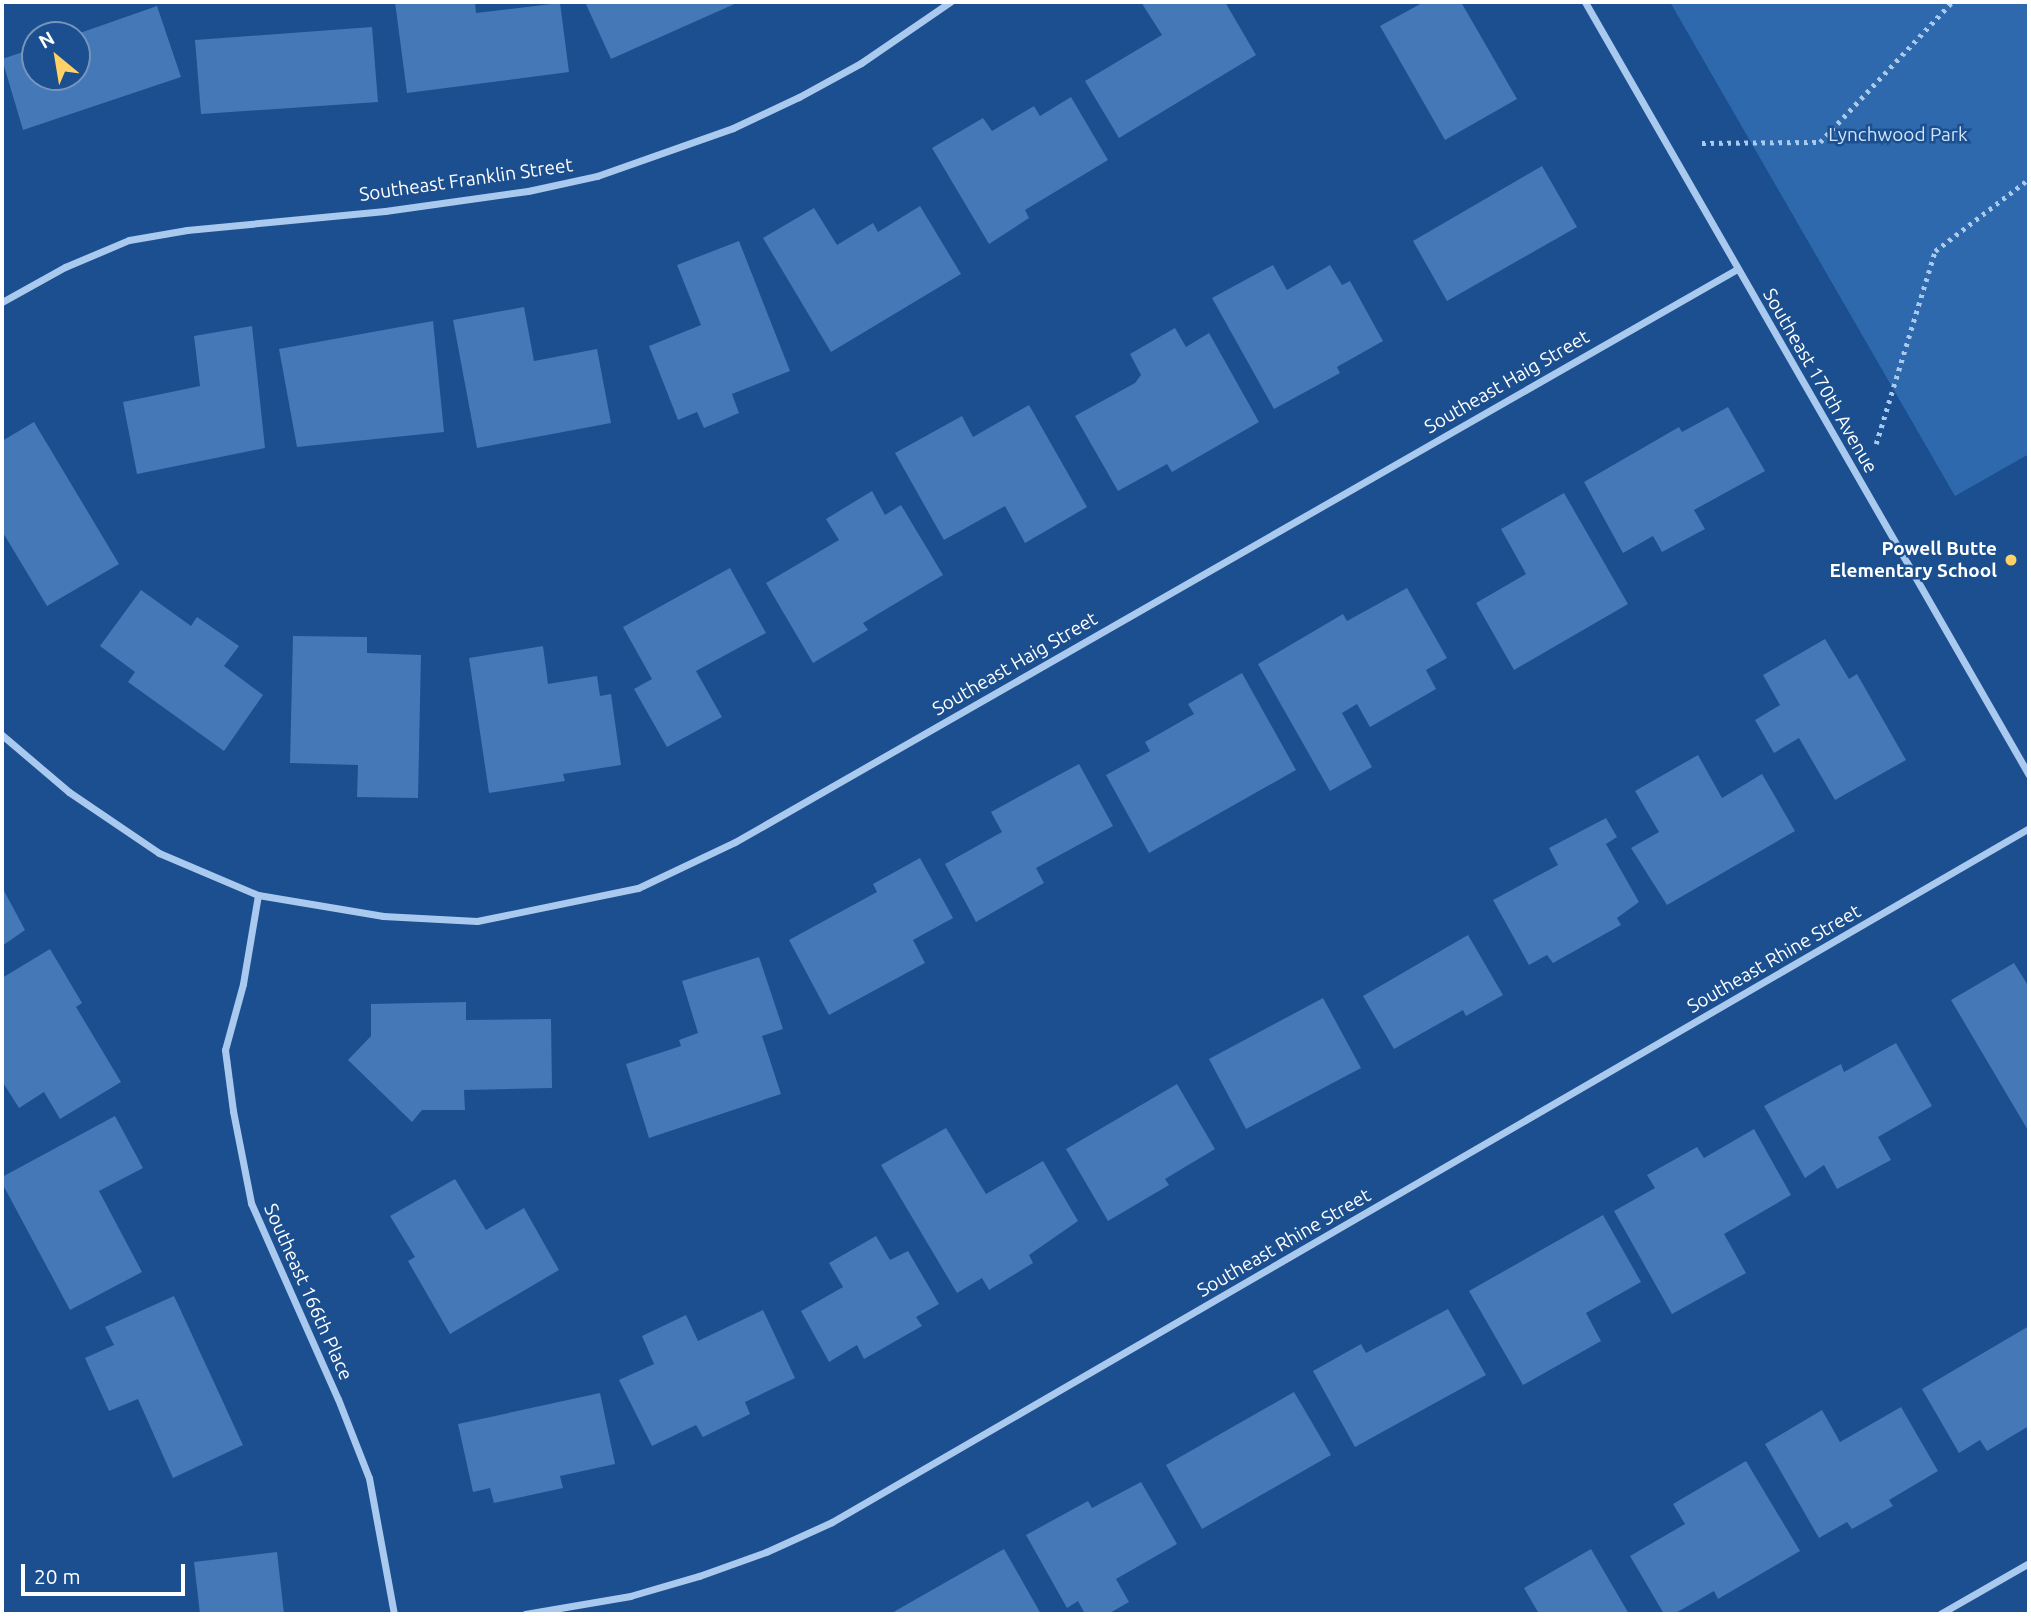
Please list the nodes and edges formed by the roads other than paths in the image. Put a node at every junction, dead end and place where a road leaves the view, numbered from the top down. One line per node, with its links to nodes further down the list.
1 (950, 2): 4 (street, Southeast Franklin Street)
2 (1585, 2): 3 (street, Southeast 170th Avenue)
3 (1737, 268): 6 (street, Southeast 170th Avenue); 8 (street, Southeast Haig Street)
4 (2, 302)
5 (2, 735): 8 (street, Southeast Haig Street)
6 (2029, 775)
7 (2029, 828): 11 (street, Southeast Rhine Street)
8 (258, 895): 10 (street, Southeast 166th Place)
9 (2029, 1563): 12 (street)
10 (394, 1614)
11 (525, 1614)
12 (1940, 1614)

